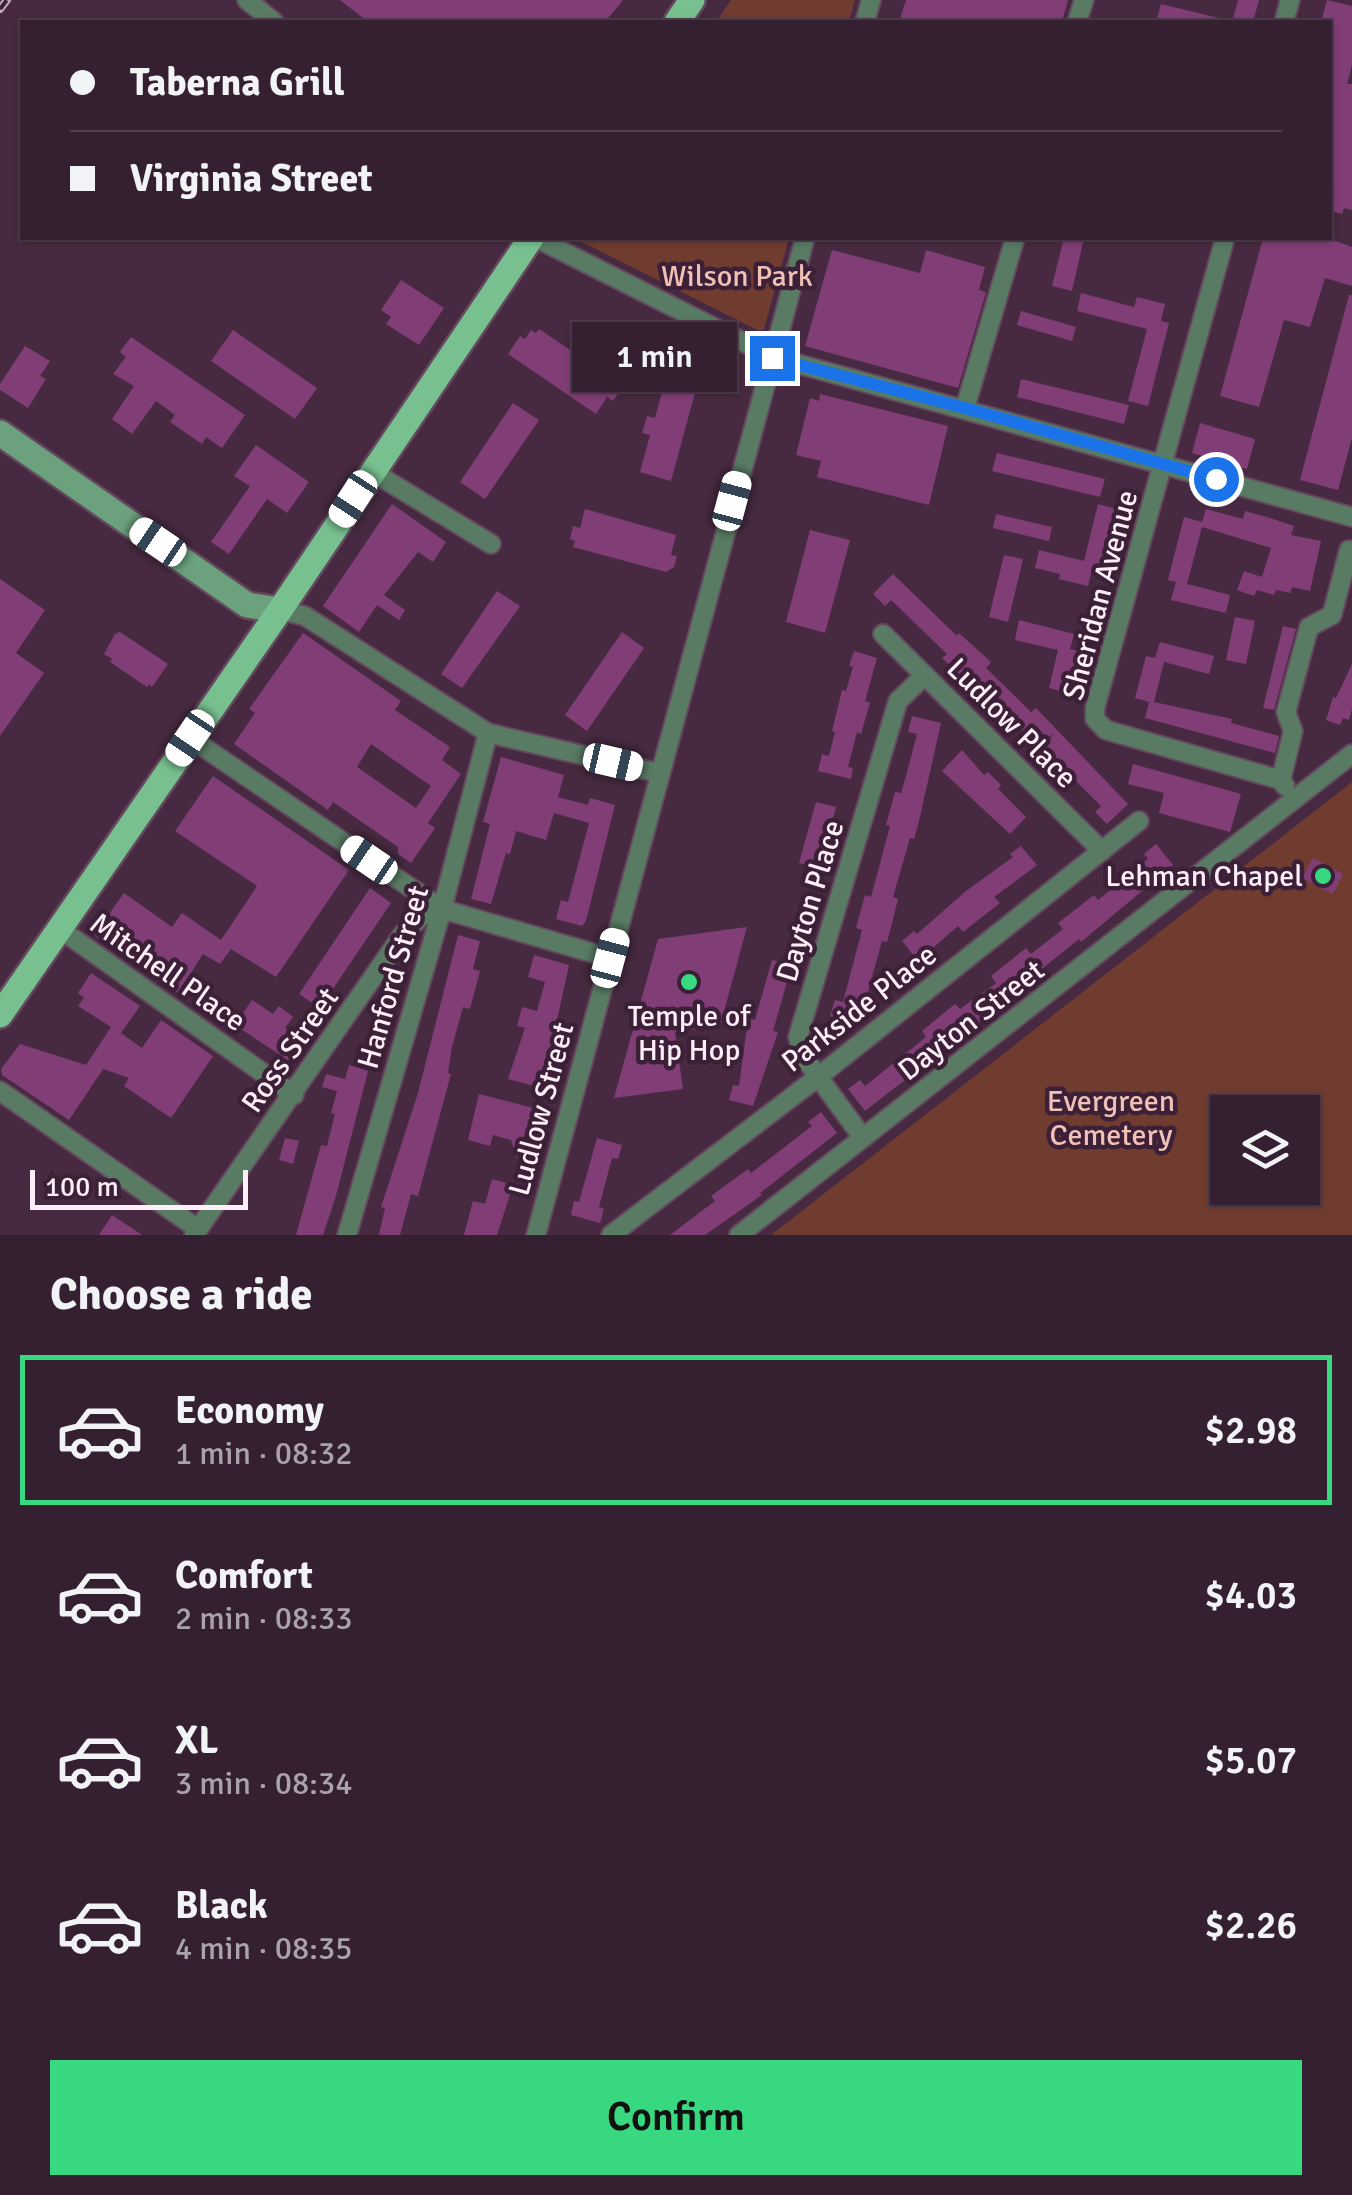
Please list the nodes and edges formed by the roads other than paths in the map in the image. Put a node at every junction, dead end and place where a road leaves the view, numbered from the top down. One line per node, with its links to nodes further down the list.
1 (247, 0): 2 (street)
2 (272, 20)
3 (533, 240): 12 (main road)
4 (538, 240): 8 (street)
5 (804, 240): 8 (street, Ludlow Street)
6 (1013, 240): 9 (street)
7 (1224, 240): 11 (street, Sheridan Avenue)
8 (772, 358): 9 (street); 22 (street, Ludlow Street)
9 (965, 408): 11 (street)
10 (0, 433): 16 (main road)
11 (1163, 465): 13 (street); 23 (street, Sheridan Avenue)
12 (372, 471): 14 (street); 16 (main road)
13 (1352, 517)
14 (490, 544)
15 (1349, 550): 23 (street)
16 (280, 610): 19 (street); 20 (main road)
17 (883, 634): 18 (street, Ludlow Place)
18 (925, 675): 26 (street, Ludlow Place); 31 (street, Dayton Place)
19 (488, 733): 22 (street); 27 (street, Hanford Street)
20 (190, 738): 27 (street); 28 (main road)
21 (1352, 754): 24 (street, Dayton Street)
22 (659, 773): 29 (street, Ludlow Street)
23 (1281, 780): 24 (street)
24 (1294, 796): 34 (street, Dayton Street)
25 (1139, 821): 26 (street, Parkside Place)
26 (1102, 851): 31 (street, Parkside Place)
27 (442, 909): 29 (street); 33 (street, Ross Street); 36 (street, Hanford Street)
28 (60, 929): 30 (main road); 33 (street, Mitchell Place)
29 (610, 958): 37 (street, Ludlow Street)
30 (0, 1015)
31 (818, 1076): 34 (street, Dayton Place); 38 (street, Parkside Place)
32 (0, 1091): 35 (street)
33 (294, 1095): 35 (street, Ross Street)
34 (863, 1138): 39 (street, Dayton Street)
35 (196, 1232)
36 (347, 1235)
37 (536, 1235)
38 (611, 1235)
39 (738, 1235)

